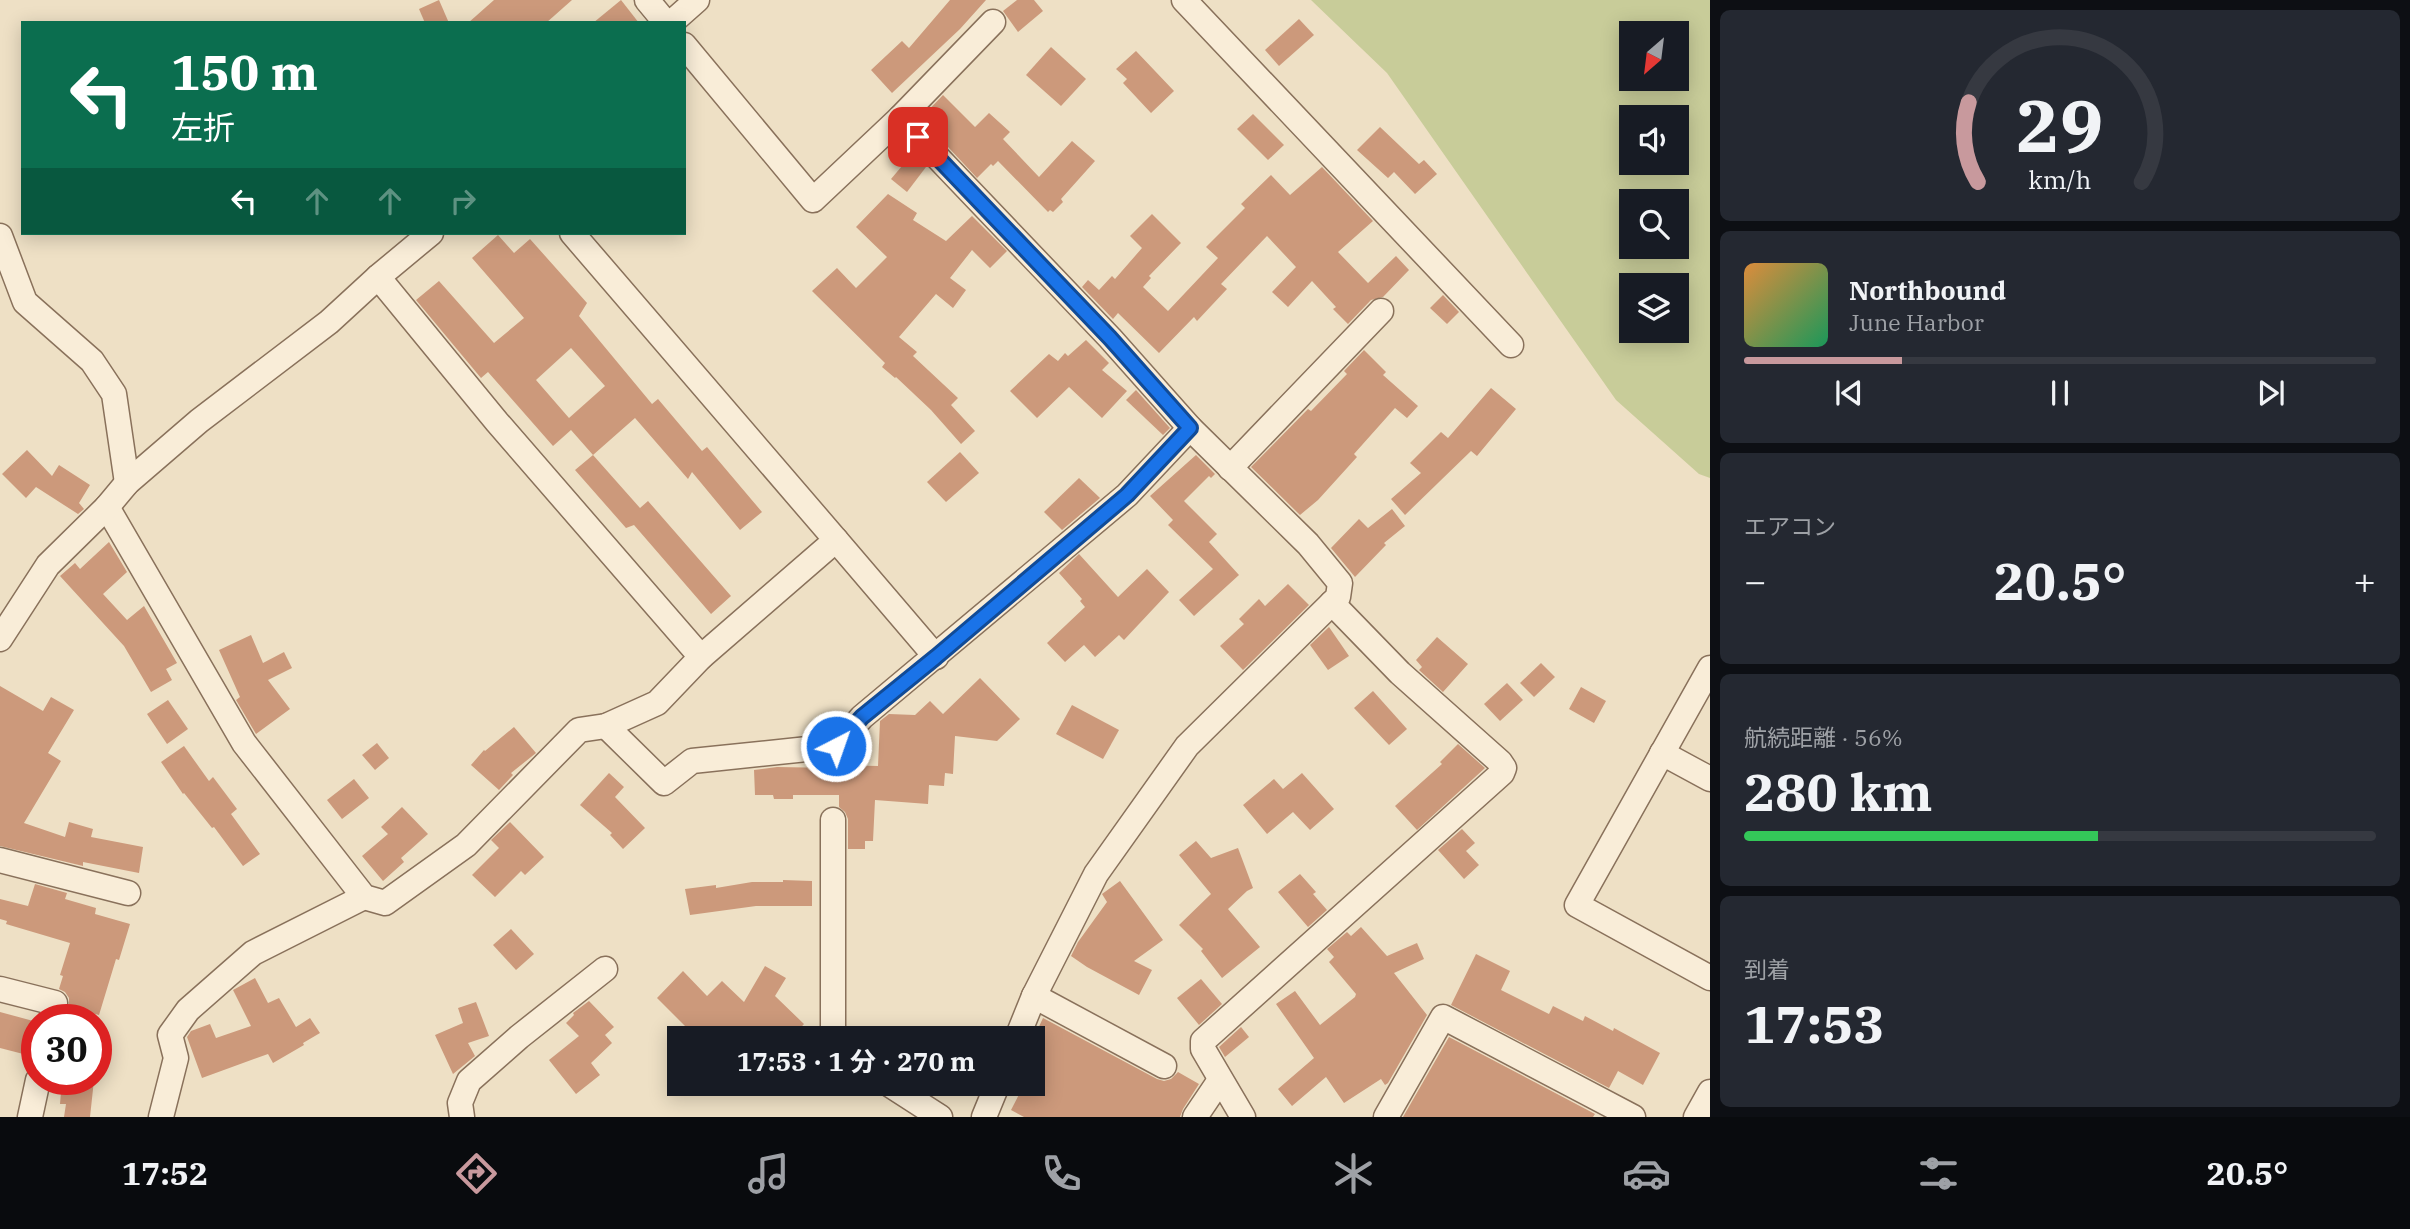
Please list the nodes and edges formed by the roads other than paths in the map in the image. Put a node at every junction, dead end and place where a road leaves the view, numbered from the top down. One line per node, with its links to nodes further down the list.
1 (647, 0): 4 (street)
2 (697, 0): 5 (street)
3 (1184, 0): 14 (street)
4 (666, 21)
5 (671, 21)
6 (993, 22): 8 (street)
7 (686, 46): 8 (street)
8 (900, 118): 15 (street)
9 (429, 235): 12 (street)
10 (574, 235): 19 (street)
11 (0, 236): 17 (street)
12 (378, 277): 17 (street); 22 (street)
13 (1381, 311): 16 (street)
14 (1511, 345)
15 (1190, 428): 16 (street); 23 (street)
16 (1230, 468): 20 (street)
17 (127, 483): 18 (street)
18 (107, 507): 21 (street); 31 (street)
19 (836, 540): 22 (street); 23 (street)
20 (1332, 603): 35 (street); 40 (street)
21 (0, 639)
22 (701, 657): 25 (street)
23 (936, 657): 25 (street)
24 (1710, 668): 26 (street)
25 (606, 726): 31 (street)
26 (1662, 753): 27 (street); 33 (street)
27 (1710, 779)
28 (834, 820): 37 (street)
29 (0, 860): 30 (street)
30 (128, 893)
31 (365, 897): 46 (street)
32 (605, 970): 47 (street)
33 (1710, 978)
34 (0, 989): 36 (street)
35 (1034, 996): 38 (street); 39 (street)
36 (55, 1004)
37 (833, 1026)
38 (1022, 1026)
39 (1164, 1066)
40 (1220, 1080): 50 (street); 51 (street)
41 (1710, 1092): 54 (street)
42 (35, 1095): 45 (street)
43 (907, 1096): 48 (street)
44 (993, 1096): 49 (street)
45 (30, 1117)
46 (161, 1117)
47 (462, 1117)
48 (940, 1117)
49 (984, 1117)
50 (1195, 1117)
51 (1243, 1117)
52 (1386, 1117): 53 (street)
53 (1633, 1117)
54 (1696, 1117)

